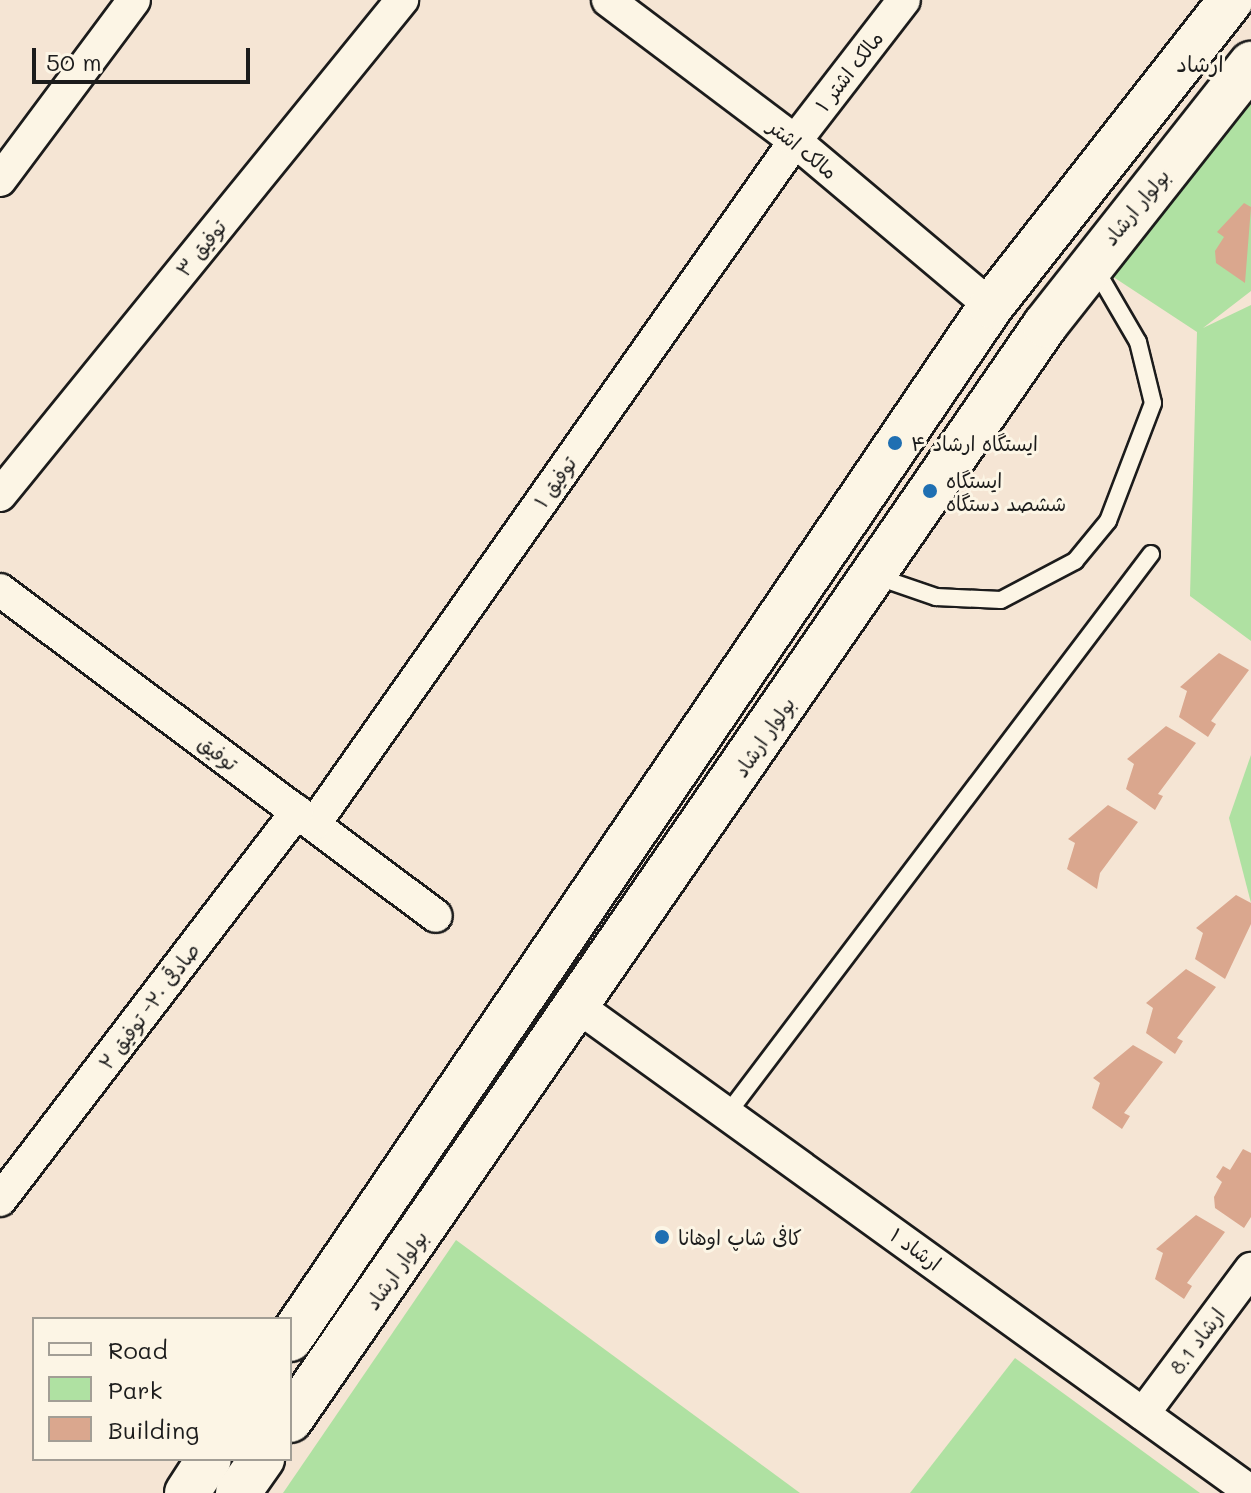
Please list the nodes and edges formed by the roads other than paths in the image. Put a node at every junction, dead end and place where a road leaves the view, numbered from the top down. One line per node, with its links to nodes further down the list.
1 (134, 0): 8 (street)
2 (402, 0): 11 (street, توفیق ۳)
3 (608, 0): 7 (street, مالک اشتر)
4 (904, 0): 7 (street, مالک اشتر ۱)
5 (1231, 0): 10 (main road)
6 (1251, 64): 9 (main road, بولوار ارشاد)
7 (795, 141): 10 (street, مالک اشتر); 15 (street, توفیق ۱)
8 (0, 180)
9 (1092, 263): 13 (main road, بولوار ارشاد); 13 (lane)
10 (991, 306): 21 (main road)
11 (0, 495)
12 (1151, 554): 18 (lane)
13 (873, 575): 17 (main road, بولوار ارشاد)
14 (0, 590): 15 (street, توفیق)
15 (306, 817): 16 (street, توفیق); 19 (street, صادقی ۲۰- توفیق ۲)
16 (436, 916)
17 (580, 1008): 18 (street, ارشاد ۱); 23 (main road, بولوار ارشاد)
18 (728, 1113): 22 (street, ارشاد ۱)
19 (0, 1200)
20 (1251, 1269): 22 (street, ارشاد 8.1)
21 (292, 1336)
22 (1143, 1414): 26 (street, ارشاد ۱)
23 (292, 1417)
24 (208, 1461): 27 (main road)
25 (261, 1461): 28 (main road)
26 (1251, 1492)
27 (187, 1493)
28 (238, 1493)

